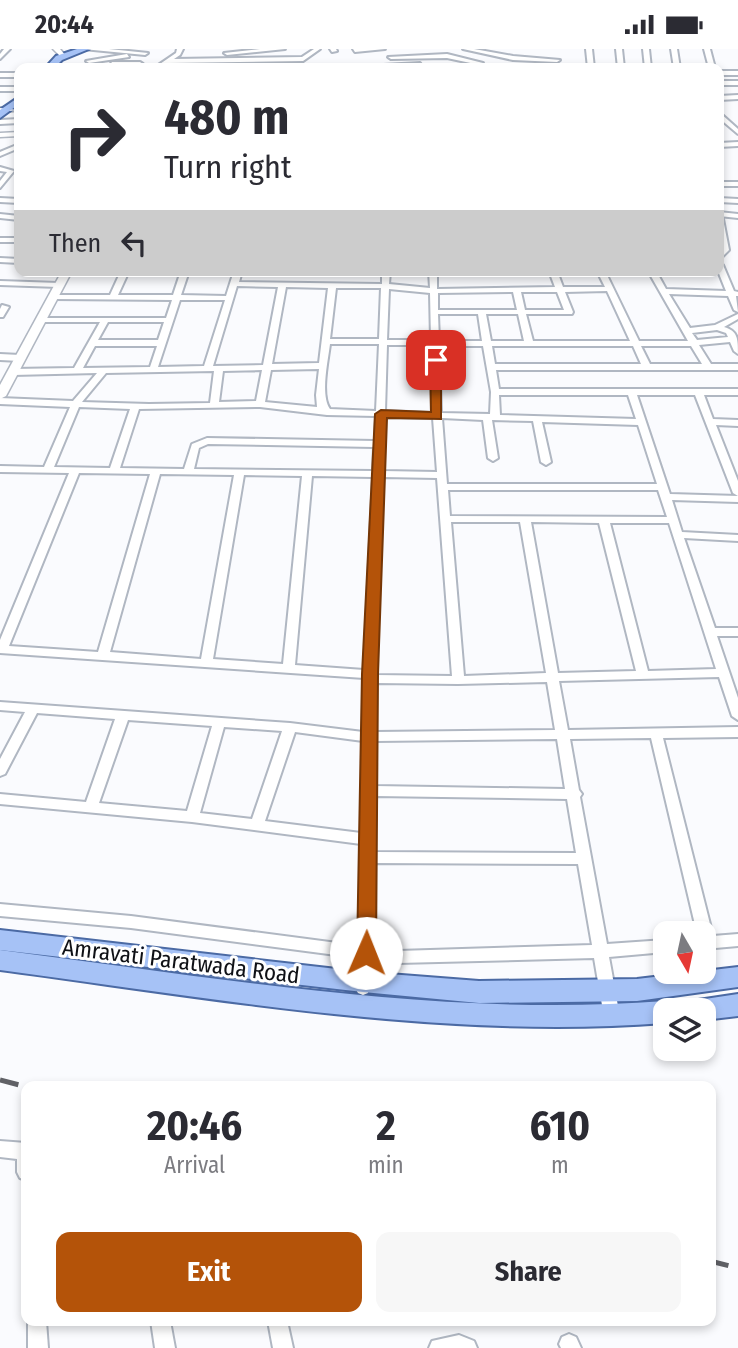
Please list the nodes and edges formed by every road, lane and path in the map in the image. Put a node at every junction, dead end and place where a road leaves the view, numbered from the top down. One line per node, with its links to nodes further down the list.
1 (0, 49): 2 (street)
2 (7, 49): 20 (street)
3 (76, 49): 17 (main road)
4 (282, 49): 12 (street); 25 (street)
5 (317, 49): 23 (street)
6 (382, 49): 21 (street); 37 (street)
7 (421, 49): 22 (street)
8 (471, 49): 19 (street)
9 (510, 49): 19 (street)
10 (557, 49): 26 (street)
11 (88, 50): 16 (street); 17 (main road); 27 (street)
12 (266, 50): 15 (street); 25 (street)
13 (179, 51): 18 (street); 31 (street)
14 (223, 51): 15 (street); 18 (street)
15 (244, 51): 29 (street)
16 (146, 52): 24 (street)
17 (59, 53)
18 (197, 53): 28 (street)
19 (497, 55): 26 (street); 40 (street)
20 (0, 57)
21 (391, 57): 22 (street); 38 (street)
22 (429, 57): 39 (street); 40 (street)
23 (303, 59): 25 (street); 36 (street)
24 (109, 60): 27 (street); 30 (street)
25 (285, 60): 29 (street); 35 (street)
26 (557, 60)
27 (89, 61)
28 (199, 61): 32 (street); 33 (street)
29 (262, 61): 34 (street)
30 (110, 63)
31 (163, 63)
32 (193, 63)
33 (230, 63)
34 (251, 63)
35 (284, 63)
36 (304, 63)
37 (363, 63)
38 (395, 63)
39 (437, 63)
40 (481, 63)
41 (724, 119): 43 (street)
42 (728, 130): 43 (street)
43 (737, 131)
44 (0, 169): 45 (street)
45 (0, 186)
46 (724, 228): 47 (street)
47 (724, 245)
48 (724, 275): 69 (street)
49 (64, 277): 60 (street)
50 (122, 277): 71 (street)
51 (183, 277): 72 (street)
52 (236, 277): 59 (street)
53 (386, 277): 63 (street)
54 (433, 277): 65 (street)
55 (556, 277): 68 (street)
56 (604, 277): 64 (street)
57 (656, 277): 67 (street)
58 (0, 283): 60 (street)
59 (234, 284): 61 (street); 73 (street)
60 (59, 285): 70 (street)
61 (282, 285): 62 (street); 99 (street)
62 (332, 285): 63 (street); 87 (street)
63 (385, 286): 65 (street); 88 (street)
64 (610, 289): 68 (street); 95 (street)
65 (433, 291): 66 (street); 76 (street)
66 (517, 291): 68 (street); 78 (street)
67 (664, 291): 69 (street); 85 (street)
68 (562, 292): 78 (street)
69 (734, 294): 75 (street)
70 (53, 297): 71 (street); 81 (street)
71 (113, 297): 72 (street)
72 (177, 297): 73 (street); 82 (street)
73 (230, 298): 106 (street)
74 (0, 307): 79 (street)
75 (738, 310)
76 (434, 311): 77 (street); 89 (street)
77 (482, 313): 78 (street); 93 (street)
78 (522, 313): 94 (street)
79 (0, 315)
80 (738, 316): 84 (street)
81 (41, 320): 83 (street); 98 (street)
82 (169, 320): 83 (street); 92 (street)
83 (106, 321): 91 (street)
84 (717, 327): 85 (street); 86 (street)
85 (688, 331): 90 (street)
86 (736, 339): 90 (street); 96 (street)
87 (328, 341): 88 (street); 100 (street)
88 (384, 342): 89 (street); 121 (street)
89 (435, 342): 93 (street); 122 (street)
90 (694, 342): 95 (street); 104 (street)
91 (93, 343): 92 (street); 109 (street)
92 (162, 343): 108 (street)
93 (486, 344): 94 (street); 102 (street)
94 (530, 344): 95 (street)
95 (636, 344): 103 (street)
96 (738, 351)
97 (0, 357): 98 (street)
98 (20, 358): 110 (street)
99 (268, 366): 100 (street); 101 (street); 118 (street)
100 (324, 366): 120 (street)
101 (219, 367): 106 (street); 117 (street)
102 (490, 367): 103 (street); 112 (street)
103 (647, 367): 104 (street)
104 (708, 367): 105 (street)
105 (738, 367)
106 (208, 368): 108 (street)
107 (104, 370): 108 (street); 109 (street); 116 (street)
108 (153, 370)
109 (77, 371): 110 (street)
110 (13, 372): 115 (street)
111 (632, 391): 112 (street); 113 (street); 125 (street)
112 (495, 392): 123 (street)
113 (698, 392): 114 (street); 126 (street)
114 (738, 392)
115 (0, 398): 116 (street)
116 (76, 403): 119 (street); 134 (street)
117 (214, 404): 118 (street); 119 (street)
118 (261, 404): 120 (street)
119 (136, 406): 136 (street)
120 (323, 410): 121 (street)
121 (381, 414): 122 (street); 128 (street)
122 (437, 416): 123 (street); 142 (street)
123 (491, 418): 124 (street); 129 (street)
124 (537, 419): 125 (street); 130 (street)
125 (640, 422): 143 (street)
126 (710, 422): 127 (street); 131 (street)
127 (738, 423)
128 (380, 444): 138 (street); 141 (street)
129 (493, 458)
130 (546, 462)
131 (726, 464): 132 (street); 144 (street)
132 (738, 464)
133 (0, 468): 134 (street)
134 (48, 469): 135 (street)
135 (75, 470): 136 (street); 154 (street)
136 (114, 471): 137 (street)
137 (156, 471): 138 (street); 155 (street)
138 (188, 472): 139 (street)
139 (239, 473): 140 (street); 156 (street)
140 (307, 474): 141 (street); 157 (street)
141 (378, 475): 142 (street); 160 (street)
142 (441, 481): 143 (street); 146 (street)
143 (663, 492): 145 (street); 148 (street)
144 (738, 493)
145 (738, 499)
146 (444, 519): 147 (street); 162 (street)
147 (525, 520): 149 (street); 161 (street)
148 (673, 520): 149 (street); 150 (street)
149 (604, 521): 159 (street)
150 (679, 535): 151 (street); 152 (street)
151 (738, 538)
152 (710, 632): 153 (street); 158 (street)
153 (738, 632)
154 (1, 649): 155 (street)
155 (103, 656): 156 (street)
156 (206, 663): 157 (street)
157 (289, 668): 160 (street)
158 (723, 673): 159 (street); 166 (street)
159 (643, 675): 161 (street)
160 (370, 676): 162 (street); 172 (street)
161 (555, 677): 162 (street); 170 (street)
162 (458, 680)
163 (0, 706): 164 (street)
164 (33, 709): 165 (street); 173 (street)
165 (124, 715): 167 (street); 177 (street)
166 (738, 715)
167 (219, 722): 168 (street); 178 (street)
168 (290, 727): 172 (street); 179 (street)
169 (738, 732): 171 (street)
170 (564, 733): 171 (street); 172 (street); 175 (street)
171 (656, 734): 184 (street)
172 (369, 737): 174 (street)
173 (0, 770)
174 (369, 791): 175 (street); 180 (street)
175 (575, 794): 182 (street)
176 (0, 799): 177 (street)
177 (91, 808): 178 (street)
178 (192, 817): 179 (street)
179 (256, 826): 180 (street)
180 (368, 839): 181 (street)
181 (368, 857): 182 (street); 190 (street)
182 (585, 859): 189 (street)
183 (0, 910): 190 (street)
184 (700, 921)
185 (0, 940): 194 (main road, Amravati Paratwada Road)
186 (738, 940): 187 (street)
187 (716, 942)
188 (653, 947): 189 (street)
189 (601, 951): 190 (street); 193 (street)
190 (366, 953): 194 (street)
191 (0, 960): 194 (main road, Amravati Paratwada Road)
192 (738, 977): 193 (main road, Amravati Paratwada Road)
193 (607, 990): 194 (main road, Amravati Paratwada Road); 198 (street)
194 (362, 993): 198 (main road, Amravati Paratwada Road)
195 (737, 1008): 196 (main road)
196 (716, 1009)
197 (653, 1013): 198 (main road, Amravati Paratwada Road)
198 (612, 1017)
199 (0, 1149): 200 (street)
200 (21, 1151)
201 (37, 1326): 204 (street)
202 (161, 1326): 205 (street)
203 (278, 1326): 206 (street)
204 (38, 1348)
205 (165, 1348)
206 (283, 1348)
207 (439, 1348): 208 (street)
208 (467, 1348)

